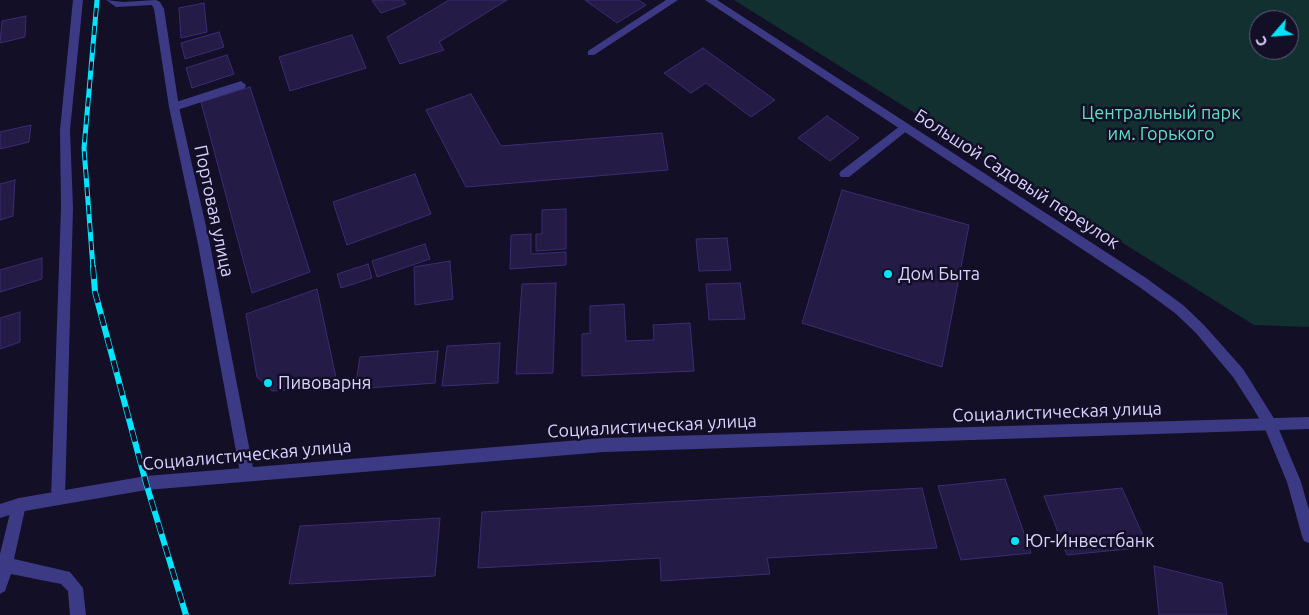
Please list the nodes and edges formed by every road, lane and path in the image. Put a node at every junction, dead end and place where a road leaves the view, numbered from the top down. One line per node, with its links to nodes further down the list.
1 (78, 0): 13 (street)
2 (111, 0): 7 (street, Портовая улица)
3 (673, 0): 5 (street)
4 (710, 0): 8 (street, Большой Садовый переулок)
5 (591, 53)
6 (241, 85): 7 (street)
7 (174, 107): 12 (street, Портовая улица)
8 (904, 127): 9 (street); 11 (street, Большой Садовый переулок)
9 (845, 174)
10 (1309, 423): 11 (street, Социалистическая улица)
11 (1270, 425): 12 (street, Социалистическая улица); 16 (street, Большой Садовый переулок)
12 (247, 473): 13 (street, Социалистическая улица)
13 (58, 498): 14 (street, Социалистическая улица)
14 (19, 505): 15 (street, Социалистическая улица); 17 (street)
15 (0, 510)
16 (1309, 536)
17 (5, 565): 18 (street); 19 (street)
18 (0, 586)
19 (78, 615)

